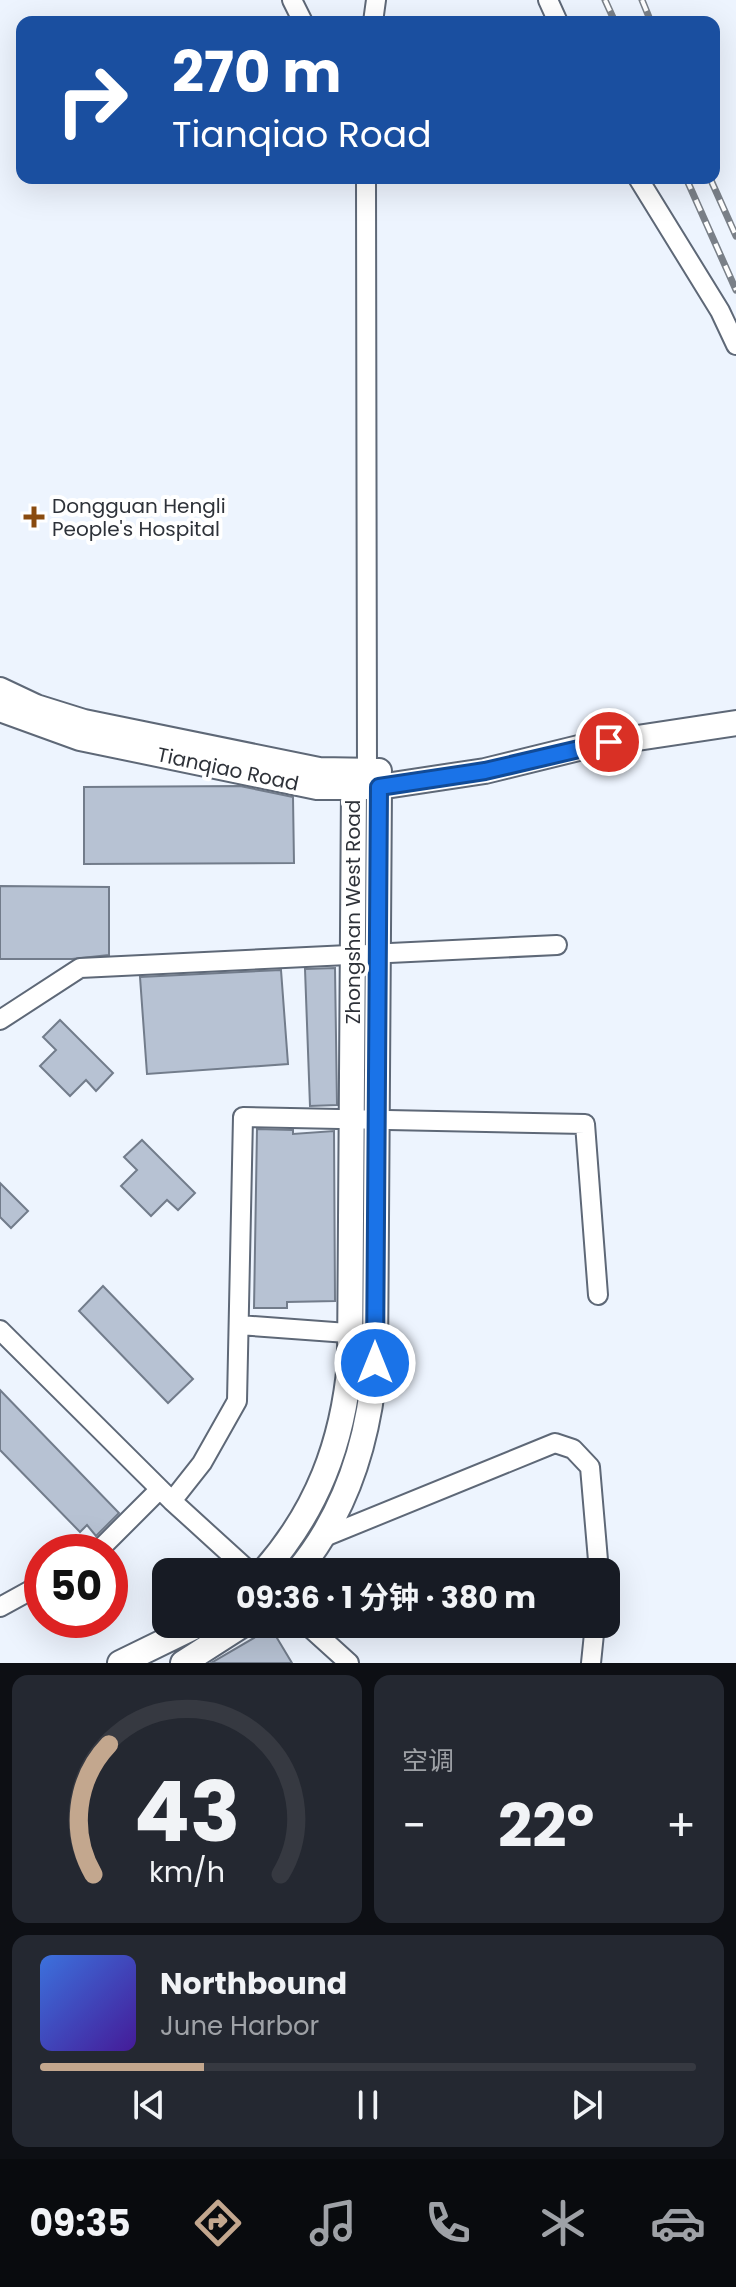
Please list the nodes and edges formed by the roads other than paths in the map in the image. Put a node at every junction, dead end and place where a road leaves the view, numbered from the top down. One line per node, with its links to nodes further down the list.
1 (366, 184): 7 (street)
2 (642, 184): 3 (street)
3 (736, 345)
4 (0, 690): 7 (main road, Tianqiao Road)
5 (0, 709): 7 (main road, Tianqiao Road)
6 (736, 723): 7 (main road, Tianqiao Road)
7 (367, 781): 9 (main road, Zhongshan West Road); 10 (main road, Zhongshan West Road)
8 (557, 945): 9 (street)
9 (378, 953): 10 (street); 13 (main road, Zhongshan West Road)
10 (353, 955): 11 (street); 12 (main road, Zhongshan West Road)
11 (0, 1020)
12 (352, 1119): 13 (street); 15 (street); 17 (main road, Zhongshan West Road)
13 (377, 1120): 14 (street); 18 (main road, Zhongshan West Road)
14 (598, 1295)
15 (239, 1325): 17 (street); 19 (street)
16 (0, 1330): 19 (street)
17 (350, 1333): 18 (street); 23 (main road, Zhongshan West Road)
18 (376, 1335): 21 (main road, Zhongshan West Road)
19 (166, 1495): 20 (street); 22 (street)
20 (119, 1534)
21 (322, 1538): 24 (main road, Zhongshan West Road); 25 (street)
22 (235, 1558)
23 (274, 1558)
24 (307, 1558)
25 (598, 1558)
26 (24, 1594): 27 (street)
27 (0, 1607)
28 (171, 1638): 32 (main road)
29 (222, 1638): 33 (main road)
30 (321, 1638): 34 (street)
31 (594, 1638): 35 (street)
32 (120, 1663)
33 (183, 1663)
34 (349, 1663)
35 (591, 1663)

